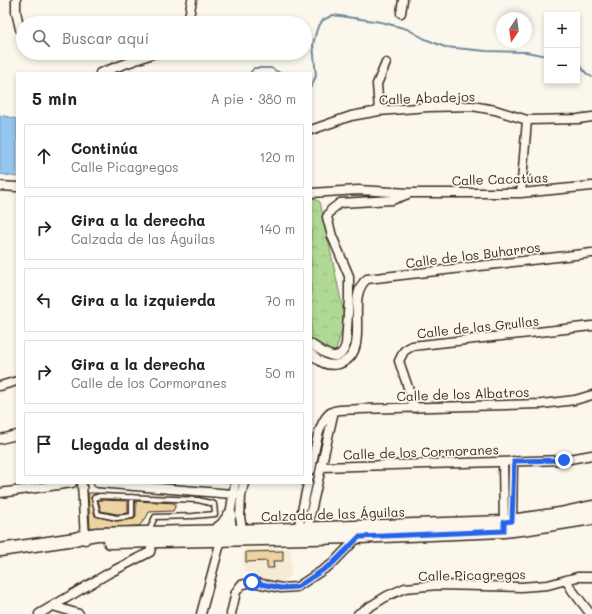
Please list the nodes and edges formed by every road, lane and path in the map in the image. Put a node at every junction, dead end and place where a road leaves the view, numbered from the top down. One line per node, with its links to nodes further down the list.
1 (16, 0): 5 (street)
2 (192, 0): 6 (street)
3 (403, 0): 4 (street)
4 (401, 13)
5 (17, 16)
6 (189, 16)
7 (136, 60): 9 (street)
8 (386, 63): 10 (street)
9 (103, 72)
10 (379, 110): 12 (street, Calle Abadejos); 13 (street, Calle Abadejos)
11 (592, 117): 12 (street, Calle Abadejos)
12 (527, 120): 19 (street)
13 (312, 130)
14 (0, 186): 16 (street)
15 (592, 186): 19 (street, Calle Cacatúas)
16 (16, 187)
17 (312, 193): 18 (street)
18 (409, 193): 19 (street, Calle Cacatúas); 22 (street)
19 (521, 193)
20 (592, 253): 23 (street, Calle de los Buharros)
21 (592, 326): 27 (street, Calle de las Grullas)
22 (312, 345)
23 (312, 355)
24 (16, 381): 25 (street)
25 (0, 386)
26 (592, 395): 27 (street, Calle de los Albatros)
27 (415, 408): 28 (street, Calle de los Albatros)
28 (334, 411): 34 (street); 35 (street)
29 (16, 435): 30 (street)
30 (0, 439)
31 (592, 455): 32 (street, Calle de los Cormoranes)
32 (514, 461): 33 (street, Calle de los Cormoranes); 49 (street)
33 (503, 462): 35 (street, Calle de los Cormoranes); 49 (street)
34 (312, 466)
35 (321, 467): 50 (street)
36 (65, 484): 42 (street)
37 (82, 484): 54 (street)
38 (110, 484): 43 (street)
39 (235, 484): 43 (street)
40 (244, 484): 44 (street)
41 (308, 484): 50 (street)
42 (0, 493)
43 (232, 494): 44 (street); 47 (street)
44 (241, 496): 52 (street)
45 (132, 497): 45 (lane); 53 (lane)
46 (592, 507): 49 (main road, Calzada de las Águilas)
47 (230, 515): 52 (street); 52 (main road)
48 (592, 518): 49 (main road, Calzada de las Águilas)
49 (508, 526): 51 (main road, Calzada de las Águilas)
50 (302, 529): 51 (main road, Calzada de las Águilas); 52 (main road, Calzada de las Águilas)
51 (360, 532): 52 (main road, Calzada de las Águilas); 63 (street)
52 (231, 535): 53 (main road, Calzada de las Águilas); 62 (street)
53 (153, 537): 54 (main road, Calzada de las Águilas); 58 (street)
54 (81, 539): 55 (main road, Calzada de las Águilas)
55 (0, 550)
56 (592, 577): 57 (street, Calle Picagregos)
57 (566, 580): 59 (street); 64 (street, Calle Picagregos)
58 (53, 606): 60 (street); 61 (street)
59 (590, 613)
60 (39, 614)
61 (80, 614)
62 (201, 614)
63 (231, 614)
64 (358, 614)

